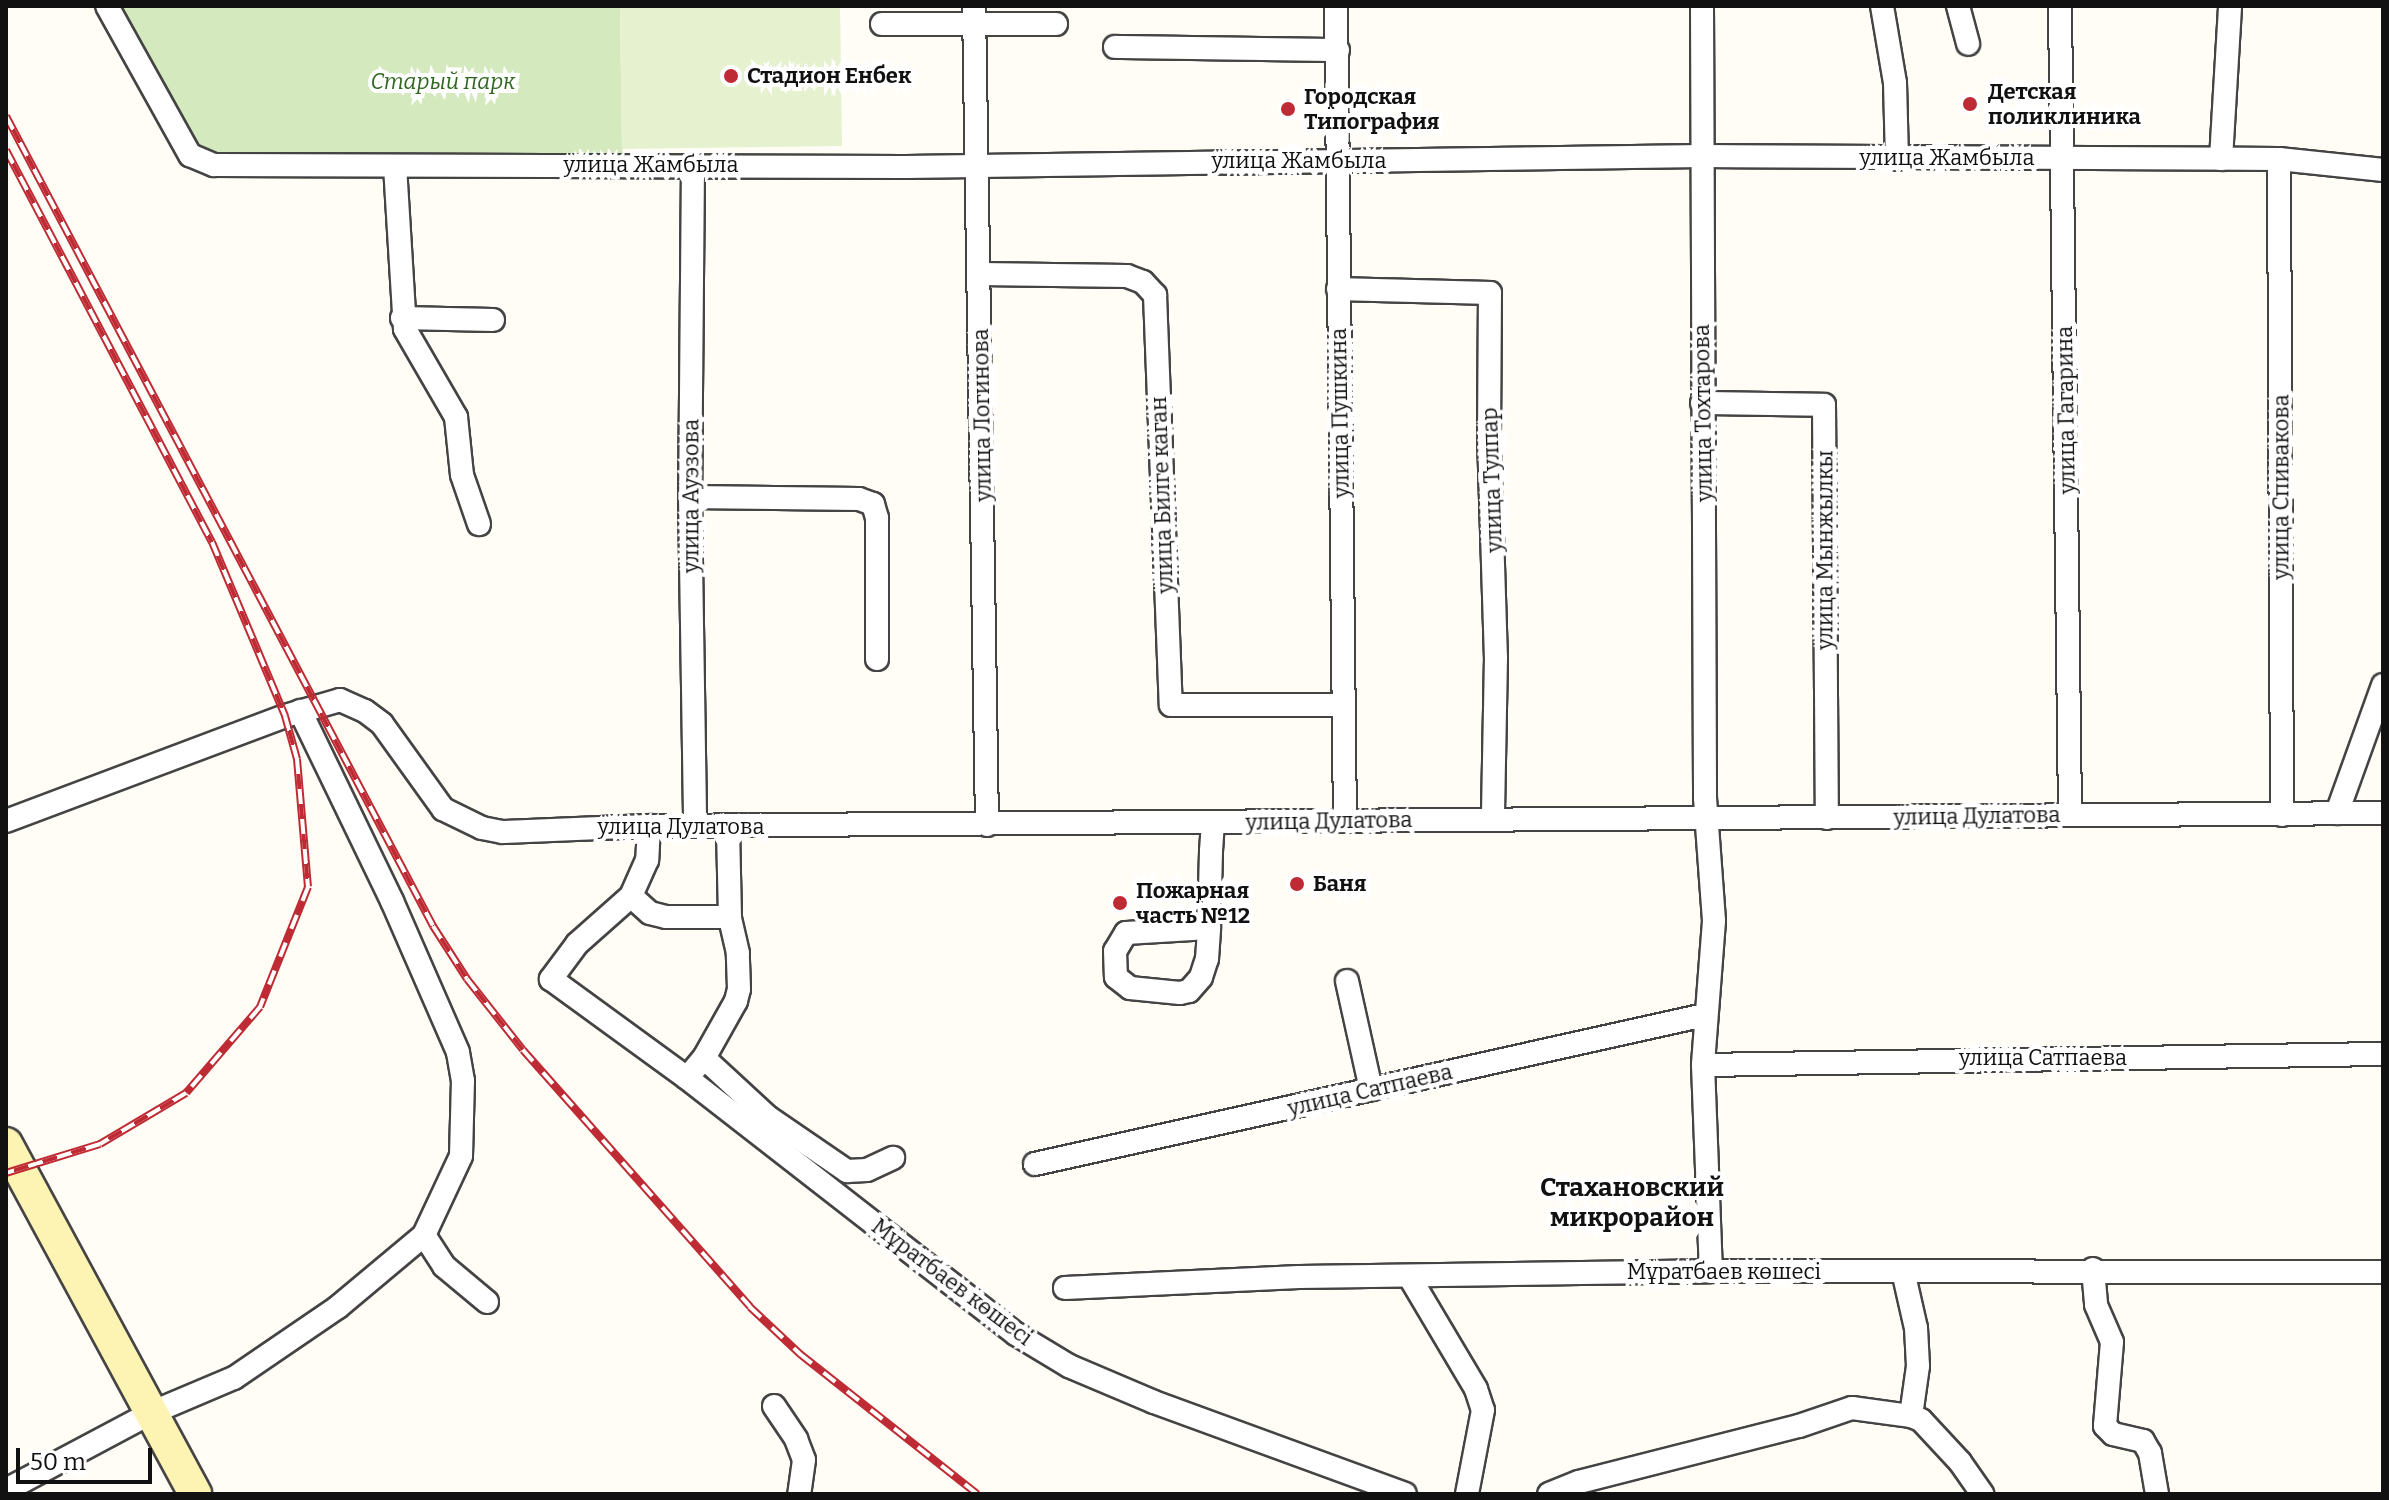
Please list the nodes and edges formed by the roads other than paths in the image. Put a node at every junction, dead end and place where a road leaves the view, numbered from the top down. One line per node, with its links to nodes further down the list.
1 (107, 6): 22 (street, улица Жамбыла)
2 (1336, 6): 13 (street, улица Пушкина)
3 (1702, 6): 14 (street, улица Тохтарова)
4 (1882, 6): 16 (street)
5 (1958, 6): 11 (street)
6 (2060, 6): 15 (street, улица Гагарина)
7 (2230, 6): 17 (street)
8 (974, 15): 9 (street); 10 (street); 20 (street, улица Логинова)
9 (882, 24)
10 (1056, 24)
11 (1968, 44)
12 (1115, 47): 13 (street)
13 (1338, 50): 19 (street, улица Пушкина)
14 (1703, 156): 16 (street, улица Жамбыла); 19 (street, улица Жамбыла); 28 (street, улица Тохтарова)
15 (2062, 158): 16 (street, улица Жамбыла); 17 (street, улица Жамбыла); 37 (street, улица Гагарина)
16 (1897, 159)
17 (2221, 159): 18 (street, улица Жамбыла)
18 (2279, 159): 23 (street, улица Жамбыла); 38 (street, улица Спивакова)
19 (1337, 161): 20 (street, улица Жамбыла); 25 (street, улица Пушкина)
20 (978, 163): 21 (street, улица Жамбыла); 24 (street, улица Логинова)
21 (693, 165): 22 (street, улица Жамбыла); 29 (street, улица Ауэзова)
22 (395, 166): 26 (street)
23 (2383, 170)
24 (980, 274): 33 (street, улица Билге каган); 45 (street, улица Логинова)
25 (1338, 289): 33 (street, улица Пушкина); 41 (street, улица Тулпар)
26 (402, 318): 27 (street); 30 (street)
27 (493, 320)
28 (1702, 403): 39 (street, улица Мынжылкы); 42 (street, улица Тохтарова)
29 (690, 497): 31 (street); 47 (street, улица Ауэзова)
30 (479, 524)
31 (877, 659)
32 (2383, 685): 35 (street)
33 (1344, 705): 40 (street, улица Пушкина)
34 (300, 711): 43 (street); 46 (street, улица Дулатова); 62 (street)
35 (2337, 813): 36 (street, улица Дулатова); 38 (street, улица Дулатова)
36 (2383, 813)
37 (2070, 815): 38 (street, улица Дулатова); 39 (street, улица Дулатова)
38 (2282, 815)
39 (1827, 818): 42 (street, улица Дулатова)
40 (1345, 819): 41 (street, улица Дулатова); 44 (street, улица Дулатова)
41 (1493, 819): 42 (street, улица Дулатова)
42 (1707, 820): 53 (street, улица Тохтарова)
43 (6, 821)
44 (1213, 824): 45 (street, улица Дулатова); 51 (street)
45 (987, 825): 48 (street, улица Дулатова)
46 (649, 826): 47 (street, улица Дулатова); 49 (street)
47 (695, 826): 48 (street, улица Дулатова)
48 (728, 827): 50 (street)
49 (631, 896): 50 (street); 57 (street, Мұратбаев көшесі)
50 (730, 917): 55 (street)
51 (1209, 928): 51 (street)
52 (1347, 981): 58 (street)
53 (1705, 1015): 56 (street); 58 (street, улица Сатпаева)
54 (2383, 1054): 56 (street, улица Сатпаева)
55 (704, 1058): 57 (street); 60 (street)
56 (1703, 1065): 64 (street)
57 (687, 1078): 76 (street, Мұратбаев көшесі)
58 (1371, 1089): 61 (street, улица Сатпаева)
59 (6, 1144): 71 (street)
60 (893, 1158)
61 (1035, 1164)
62 (424, 1235): 69 (street); 71 (street)
63 (2093, 1269): 65 (street, Мұратбаев көшесі); 66 (street, Мұратбаев көшесі); 80 (street)
64 (1711, 1271): 65 (street, Мұратбаев көшесі); 67 (street, Мұратбаев көшесі)
65 (1903, 1271): 72 (street)
66 (2383, 1272)
67 (1409, 1276): 68 (street, Мұратбаев көшесі); 77 (street)
68 (1065, 1288)
69 (487, 1302)
70 (774, 1406): 75 (street)
71 (151, 1413): 73 (street); 74 (street)
72 (1911, 1416): 78 (street); 79 (street)
73 (6, 1490)
74 (195, 1494)
75 (799, 1494)
76 (1405, 1494)
77 (1467, 1494)
78 (1549, 1494)
79 (1982, 1494)
80 (2157, 1494)

